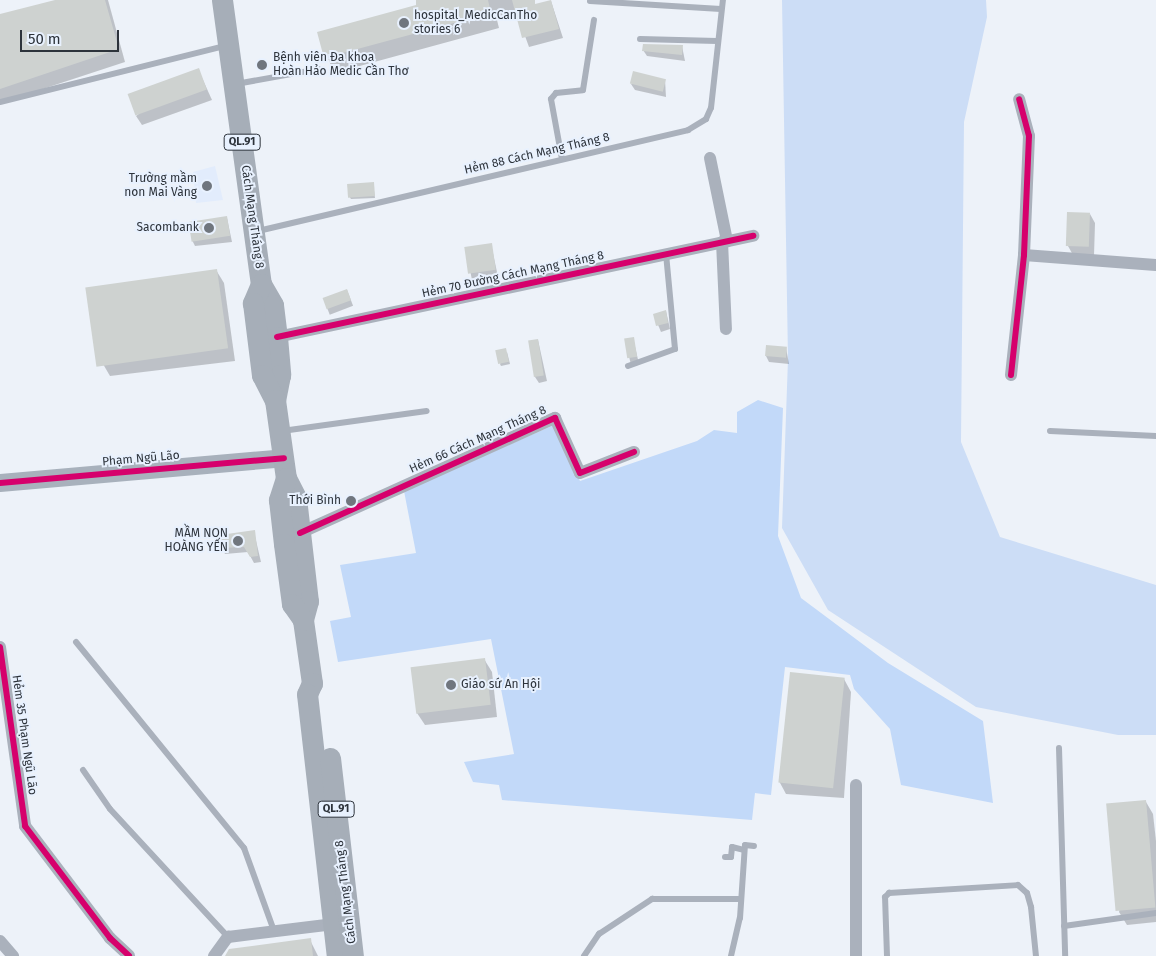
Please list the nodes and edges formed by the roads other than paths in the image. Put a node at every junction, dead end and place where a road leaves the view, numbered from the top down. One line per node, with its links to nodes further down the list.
1 (222, 0): 8 (highway, Cách Mạng Tháng 8 / QL.91)
2 (723, 0): 4 (lane, Hẻm 88 Cách Mạng Tháng 8)
3 (590, 1): 4 (lane)
4 (722, 9): 7 (lane, Hẻm 88 Cách Mạng Tháng 8)
5 (594, 20): 14 (lane)
6 (640, 39): 7 (lane)
7 (717, 41): 14 (lane, Hẻm 88 Cách Mạng Tháng 8)
8 (229, 45): 10 (highway, Cách Mạng Tháng 8 / QL.91); 12 (lane)
9 (319, 69): 10 (lane)
10 (235, 84): 15 (highway, Cách Mạng Tháng 8 / QL.91)
11 (1019, 99): 19 (street)
12 (0, 102)
13 (710, 158): 17 (street)
14 (562, 159): 15 (lane, Hẻm 88 Cách Mạng Tháng 8)
15 (254, 232): 21 (highway, Cách Mạng Tháng 8 / QL.91)
16 (752, 236): 17 (street, Hẻm 70 Đường Cách Mạng Tháng 8)
17 (724, 242): 18 (street, Hẻm 70 Đường Cách Mạng Tháng 8); 22 (street)
18 (666, 254): 23 (street, Hẻm 70 Đường Cách Mạng Tháng 8); 24 (lane)
19 (1024, 255): 20 (street); 25 (street)
20 (1156, 266)
21 (261, 284): 23 (highway, Cách Mạng Tháng 8 / QL.91); 26 (highway, Cách Mạng Tháng 8 / QL.91)
22 (726, 329)
23 (277, 336): 26 (highway, Cách Mạng Tháng 8 / QL.91)
24 (628, 366)
25 (1011, 375)
26 (275, 400): 28 (highway, Cách Mạng Tháng 8 / QL.91)
27 (428, 411): 28 (lane)
28 (280, 431): 32 (highway, Cách Mạng Tháng 8 / QL.91)
29 (1050, 431): 30 (lane)
30 (1156, 436)
31 (634, 452): 34 (street, Hẻm 66 Cách Mạng Tháng 8)
32 (285, 468): 33 (street, Phạm Ngũ Lão); 34 (highway, Cách Mạng Tháng 8 / QL.91); 35 (highway, Cách Mạng Tháng 8 / QL.91)
33 (0, 483)
34 (300, 533): 35 (highway, Cách Mạng Tháng 8 / QL.91)
35 (303, 620): 38 (highway, Cách Mạng Tháng 8 / QL.91)
36 (76, 642): 49 (lane)
37 (0, 647): 53 (street, Hẻm 35 Phạm Ngũ Lão)
38 (312, 683): 47 (highway, Cách Mạng Tháng 8 / QL.91); 56 (highway, Cách Mạng Tháng 8 / QL.91)
39 (1059, 748): 48 (lane)
40 (83, 770): 50 (lane)
41 (856, 785): 59 (street)
42 (754, 846): 43 (lane)
43 (744, 850): 44 (lane); 45 (lane)
44 (725, 857)
45 (741, 899): 57 (lane); 58 (lane)
46 (1156, 913): 48 (lane)
47 (334, 924): 49 (street); 55 (highway, Cách Mạng Tháng 8 / QL.91)
48 (1064, 926): 62 (lane)
49 (274, 931): 50 (street)
50 (228, 937): 54 (street)
51 (0, 942): 52 (street)
52 (13, 956)
53 (129, 956)
54 (214, 956)
55 (337, 956)
56 (353, 956)
57 (584, 956)
58 (731, 956)
59 (856, 956)
60 (887, 956): 61 (lane)
61 (1036, 956)
62 (1065, 956)

